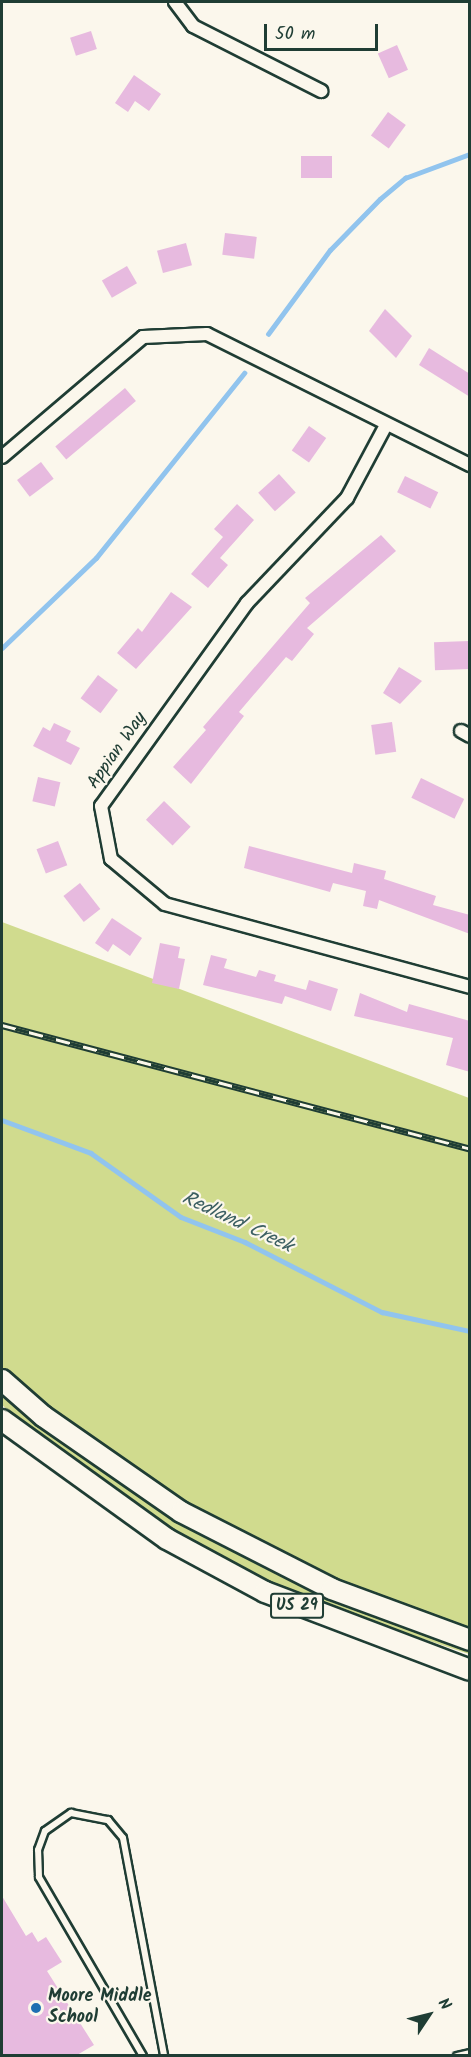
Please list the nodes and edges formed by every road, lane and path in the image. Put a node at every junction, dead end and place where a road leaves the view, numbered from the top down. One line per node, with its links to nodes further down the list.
1 (175, 2): 2 (street)
2 (321, 91)
3 (386, 425): 4 (street); 5 (street); 6 (street, Appian Way)
4 (2, 457)
5 (470, 465)
6 (470, 987)
7 (2, 1380): 9 (main road, US 29)
8 (2, 1420): 10 (main road, US 29)
9 (181, 1512): 10 (main road); 11 (main road, US 29)
10 (167, 1539): 12 (main road, US 29)
11 (470, 1640)
12 (470, 1670)
13 (470, 2053): 16 (lane)
14 (143, 2055): 15 (lane)
15 (164, 2055)
16 (457, 2055)

